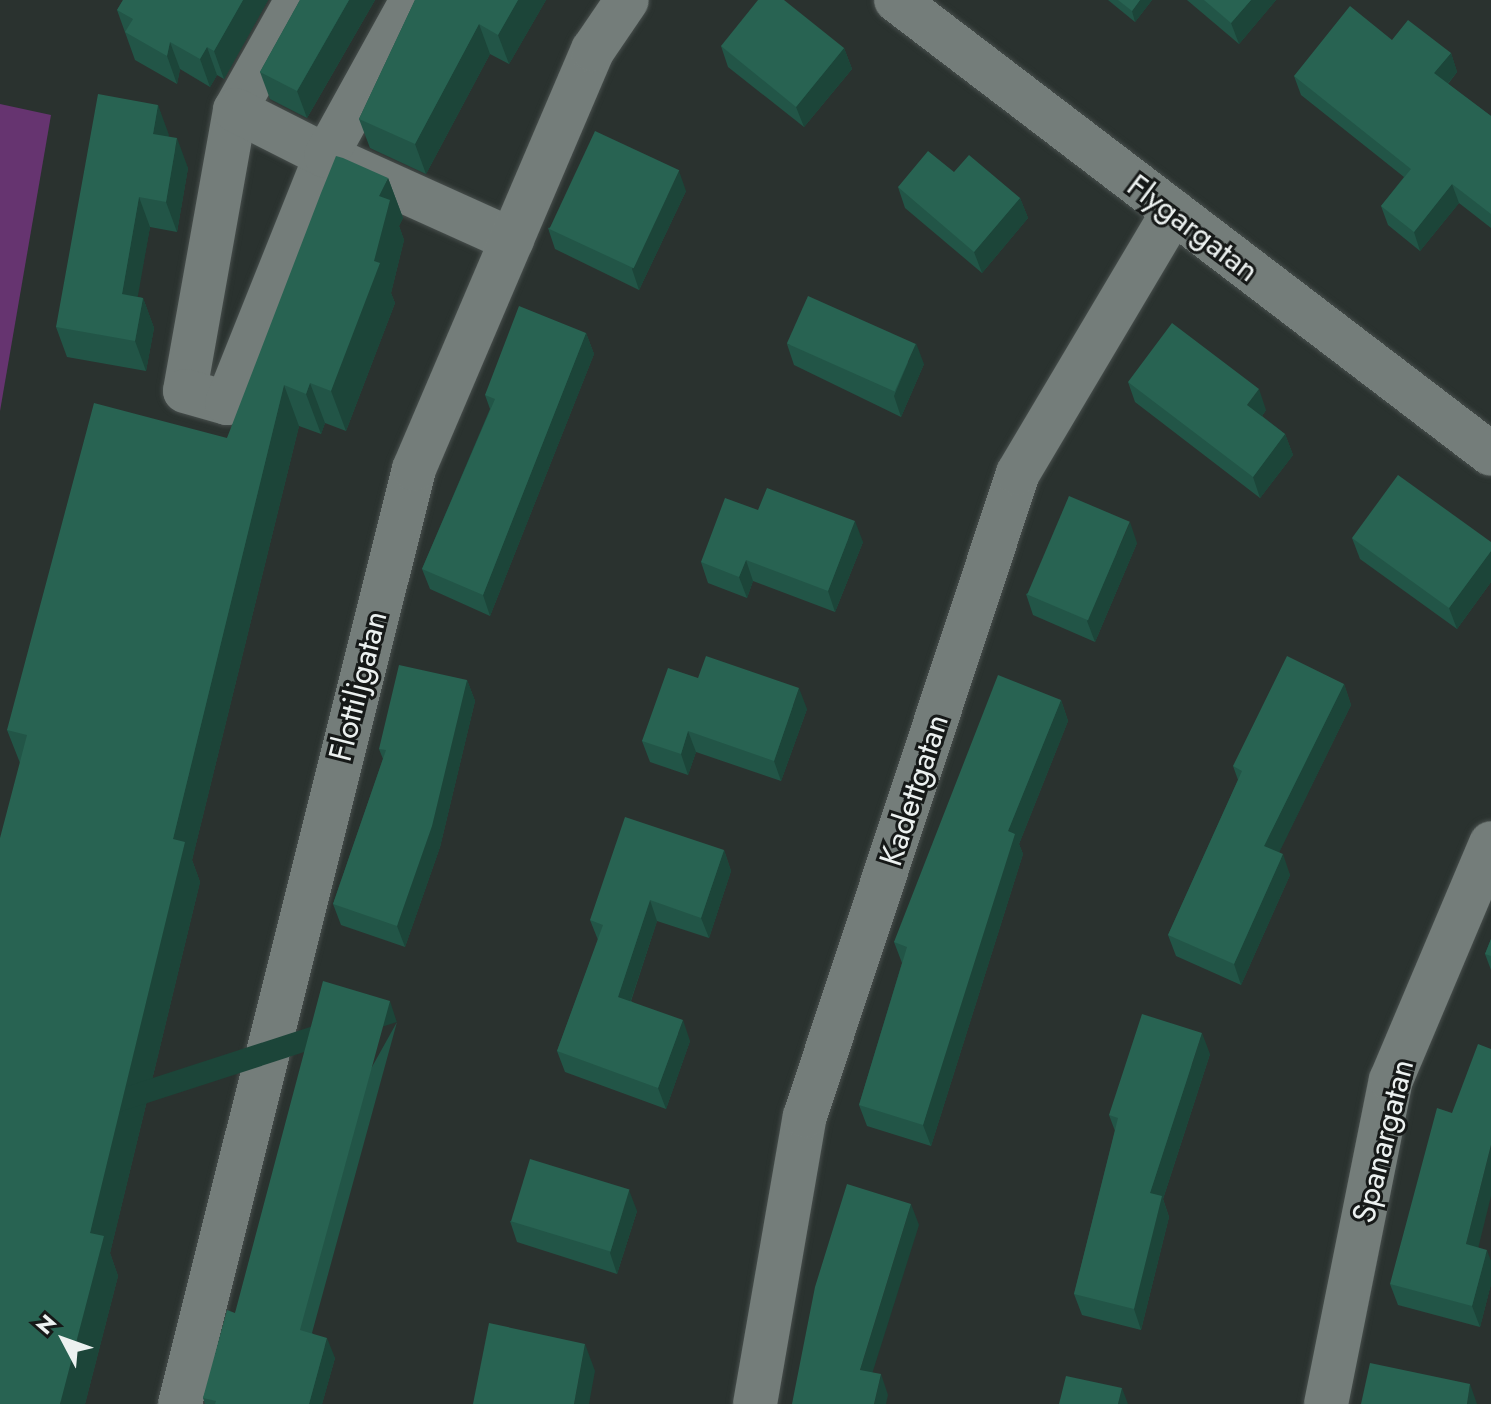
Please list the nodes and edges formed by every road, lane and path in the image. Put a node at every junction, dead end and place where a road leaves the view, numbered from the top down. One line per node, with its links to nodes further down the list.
1 (297, 0): 5 (street)
2 (412, 0): 6 (street)
3 (627, 0): 8 (street, Flottiljgatan)
4 (896, 0): 7 (street, Flygargatan)
5 (235, 110): 6 (street); 6 (street)
6 (326, 156): 8 (street)
7 (1173, 212): 9 (street, Flygargatan); 12 (street, Kadettgatan)
8 (512, 240): 11 (street, Flottiljgatan)
9 (1491, 454)
10 (1491, 843): 13 (street, Spanargatan)
11 (180, 1404)
12 (755, 1404)
13 (1326, 1404)

